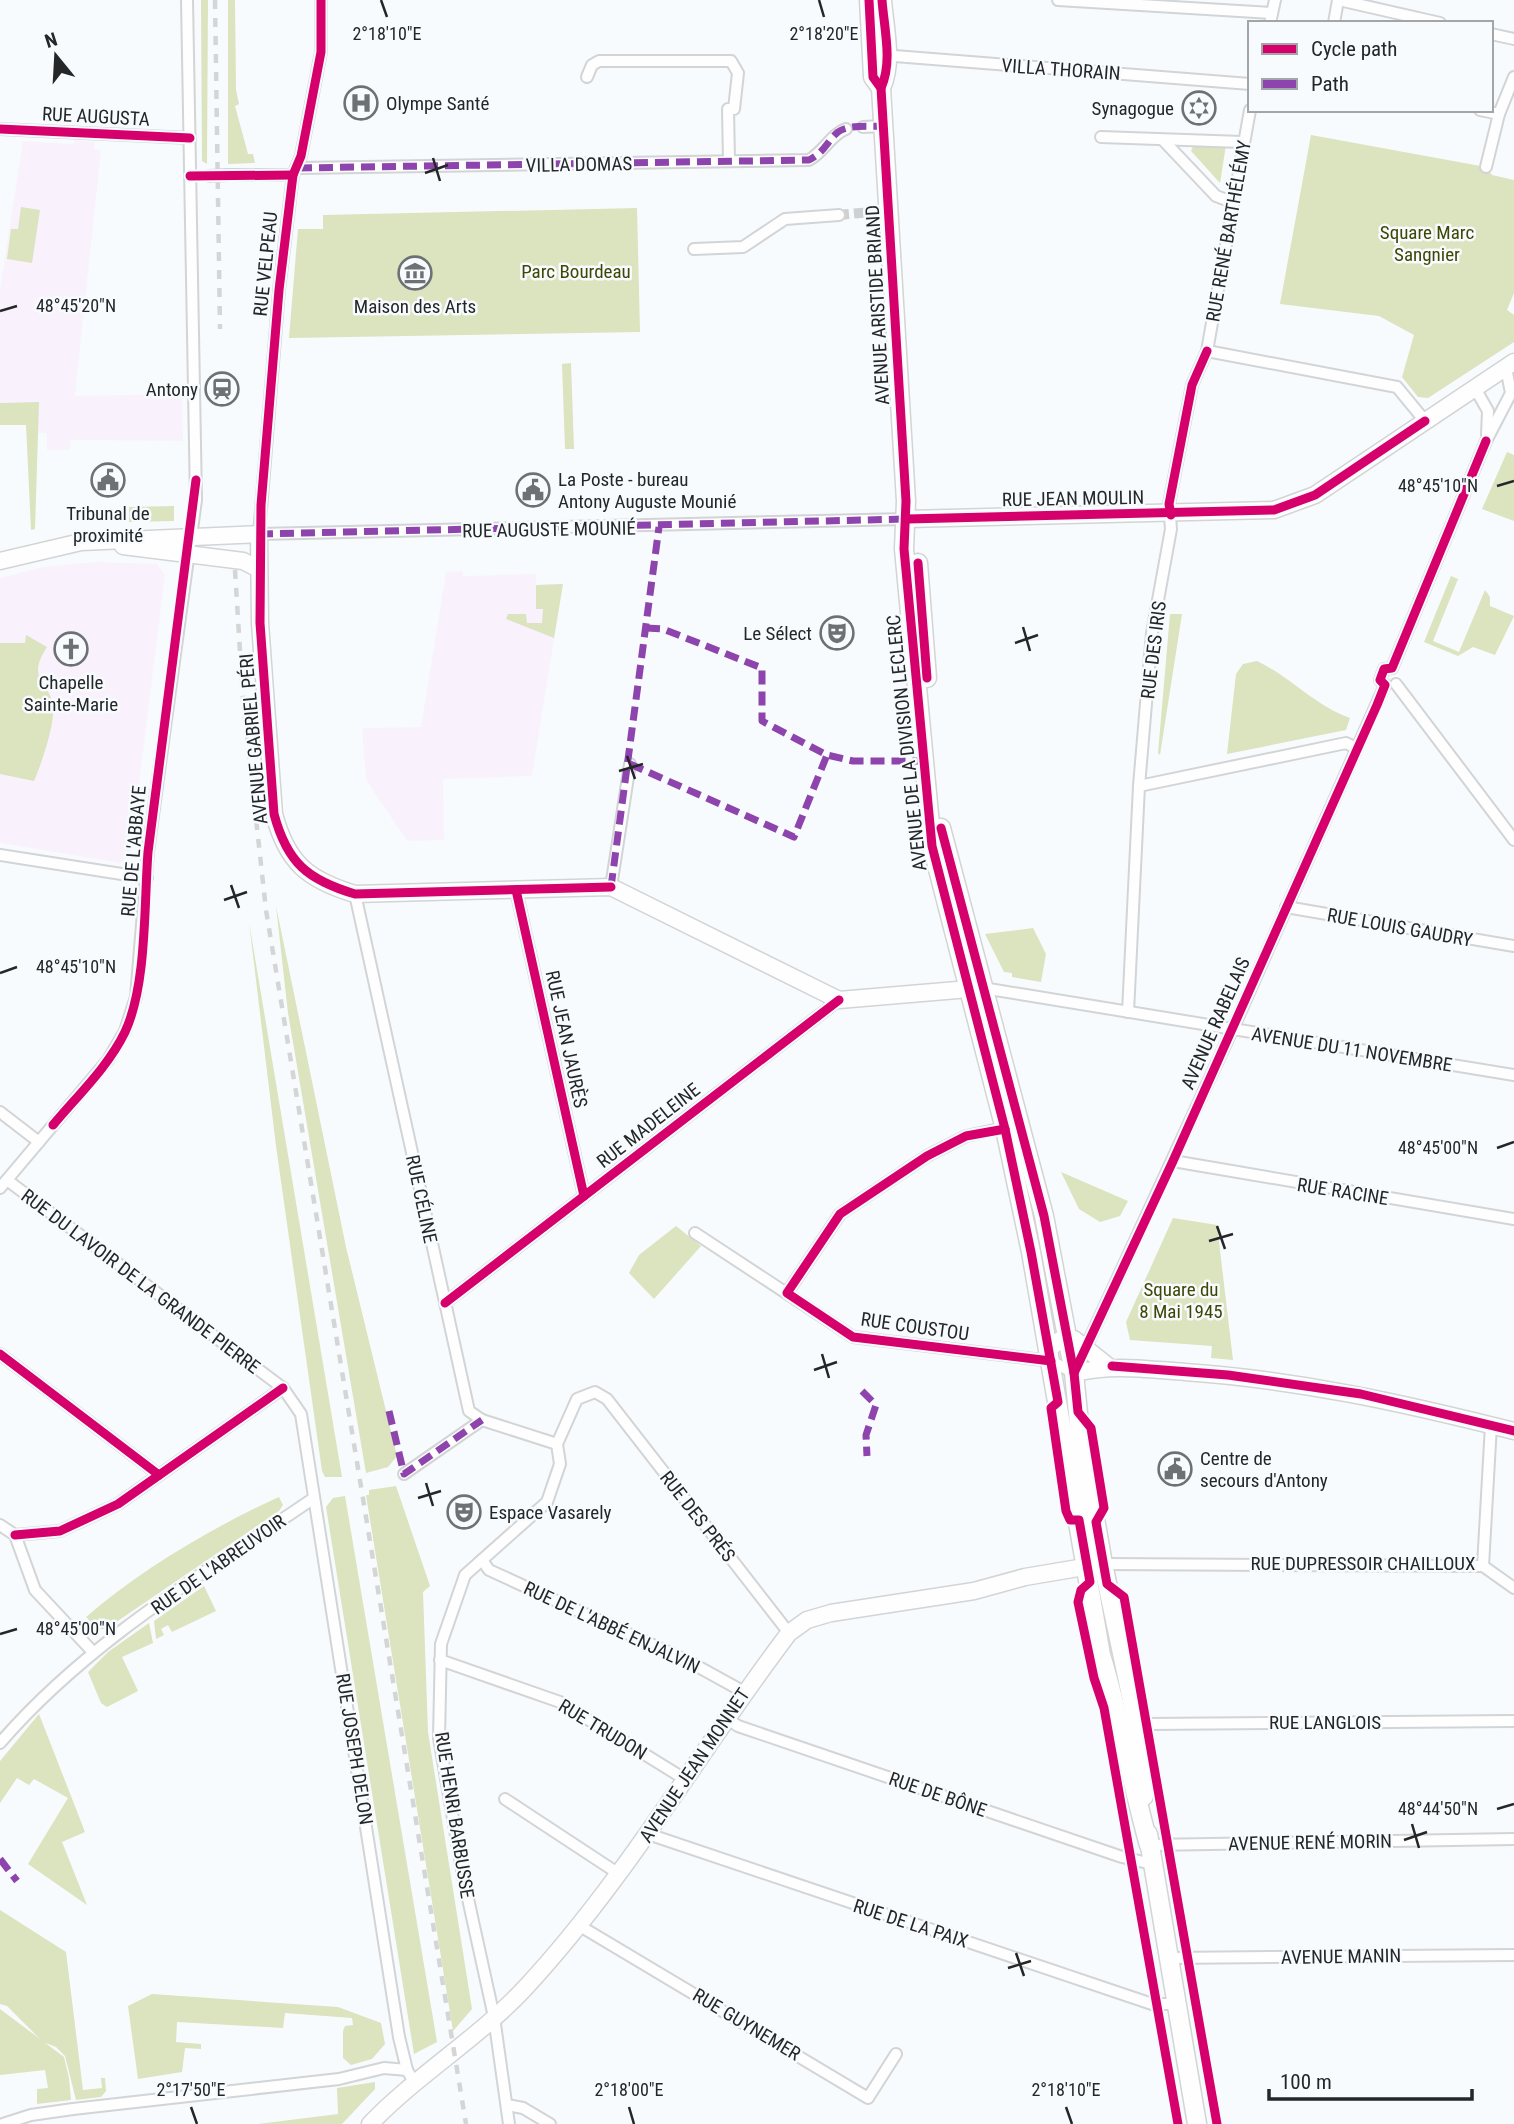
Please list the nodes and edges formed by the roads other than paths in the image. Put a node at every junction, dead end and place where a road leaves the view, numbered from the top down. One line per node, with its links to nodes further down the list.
1 (187, 0): 25 (street, RUE DE L'ABBAYE)
2 (869, 0): 13 (main road, AVENUE ARISTIDE BRIAND)
3 (882, 0): 13 (main road, AVENUE ARISTIDE BRIAND)
4 (1058, 0): 8 (street)
5 (1275, 0): 8 (street)
6 (1339, 0): 9 (street); 10 (street)
7 (321, 2): 30 (street, RUE VELPEAU)
8 (1271, 18)
9 (1334, 21)
10 (1431, 21)
11 (1493, 34): 12 (street)
12 (1514, 39)
13 (880, 54): 16 (street, VILLA THORAIN); 20 (main road, AVENUE ARISTIDE BRIAND)
14 (587, 76): 28 (street)
15 (1514, 77): 19 (street)
16 (1248, 84)
17 (1250, 112): 27 (street, RUE RENÉ BARTHÉLÉMY)
18 (1490, 112): 19 (street)
19 (1499, 114): 29 (street)
20 (884, 126): 21 (street); 41 (main road, AVENUE ARISTIDE BRIAND)
21 (863, 127)
22 (0, 129): 25 (street, RUE AUGUSTA)
23 (846, 129): 28 (street, VILLA DOMAS)
24 (1101, 137): 26 (street)
25 (190, 138): 31 (street, RUE DE L'ABBAYE)
26 (1163, 140): 27 (street); 32 (street)
27 (1242, 142): 32 (street, RUE RENÉ BARTHÉLÉMY)
28 (729, 161): 30 (street, VILLA DOMAS)
29 (1486, 167)
30 (295, 172): 31 (street, VILLA DOMAS, bridge); 42 (street, RUE VELPEAU)
31 (190, 176): 43 (street, RUE DE L'ABBAYE)
32 (1232, 202): 35 (street, RUE RENÉ BARTHÉLÉMY)
33 (839, 215): 34 (street)
34 (694, 249)
35 (1207, 351): 38 (street); 40 (street, RUE RENÉ BARTHÉLÉMY)
36 (1510, 365): 37 (main road, RUE JEAN MOULIN); 39 (street)
37 (1475, 388): 38 (main road, RUE JEAN MOULIN); 39 (street)
38 (1425, 421): 40 (main road, RUE JEAN MOULIN)
39 (1486, 441): 48 (street)
40 (1171, 514): 41 (main road, RUE JEAN MOULIN); 52 (street, RUE DES IRIS)
41 (907, 519): 42 (street, RUE AUGUSTE MOUNIÉ); 61 (main road, AVENUE DE LA DIVISION LECLERC)
42 (259, 534): 43 (main road, RUE AUGUSTE MOUNIÉ); 47 (main road, AVENUE GABRIEL PÉRI)
43 (191, 537): 44 (main road, RUE AUGUSTE MOUNIÉ); 45 (street, RUE DE L'ABBAYE)
44 (93, 542): 45 (main road); 46 (main road)
45 (187, 556): 47 (main road); 55 (street, RUE DE L'ABBAYE)
46 (0, 561)
47 (259, 569): 58 (main road, AVENUE GABRIEL PÉRI)
48 (1392, 668): 49 (street); 49 (street, AVENUE RABELAIS)
49 (1390, 685): 50 (street, AVENUE RABELAIS); 53 (street)
50 (1356, 748): 52 (street); 59 (street, AVENUE RABELAIS)
51 (630, 764): 56 (street)
52 (1139, 786): 63 (street, RUE DES IRIS)
53 (1514, 840)
54 (0, 855): 55 (street)
55 (147, 878): 68 (street, RUE DE L'ABBAYE)
56 (611, 887): 57 (main road, AVENUE GABRIEL PÉRI); 62 (main road, AVENUE GABRIEL PÉRI)
57 (516, 890): 58 (main road, AVENUE GABRIEL PÉRI); 71 (street, RUE JEAN JAURÈS)
58 (355, 894): 75 (street, RUE CÉLINE)
59 (1286, 907): 60 (street, RUE LOUIS GAUDRY); 64 (street, AVENUE RABELAIS)
60 (1514, 946)
61 (975, 988): 62 (main road); 63 (street, AVENUE DU 11 NOVEMBRE); 67 (main road, AVENUE DE LA DIVISION LECLERC)
62 (839, 1000): 71 (street, RUE MADELEINE)
63 (1128, 1012): 64 (street, AVENUE DU 11 NOVEMBRE)
64 (1232, 1029): 65 (street, AVENUE DU 11 NOVEMBRE); 69 (street, AVENUE RABELAIS)
65 (1514, 1074)
66 (0, 1112): 68 (street)
67 (1013, 1127): 74 (street); 76 (main road, AVENUE DE LA DIVISION LECLERC); 79 (main road, AVENUE DE LA DIVISION LECLERC)
68 (39, 1142): 70 (street, RUE DE L'ABBAYE)
69 (1173, 1161): 72 (street, RUE RACINE); 77 (street, AVENUE RABELAIS)
70 (4, 1184): 82 (street, RUE DU LAVOIR DE LA GRANDE PIERRE)
71 (584, 1196): 75 (street, RUE MADELEINE)
72 (1514, 1219)
73 (695, 1233): 74 (street, RUE COUSTOU)
74 (787, 1293): 79 (street, RUE COUSTOU)
75 (445, 1303): 85 (street, RUE CÉLINE)
76 (1068, 1339): 77 (main road); 79 (main road); 81 (main road, AVENUE DE LA DIVISION LECLERC)
77 (1087, 1346): 80 (main road); 81 (street, AVENUE RABELAIS)
78 (0, 1354): 90 (street)
79 (1050, 1355): 81 (street, RUE COUSTOU); 95 (main road, AVENUE DE LA DIVISION LECLERC)
80 (1108, 1366): 81 (main road); 86 (main road)
81 (1074, 1373): 95 (main road, AVENUE DE LA DIVISION LECLERC)
82 (283, 1388): 84 (street, RUE DU LAVOIR DE LA GRANDE PIERRE); 90 (street)
83 (607, 1399): 88 (street, RUE HENRI BARBUSSE); 98 (street, RUE DES PRÉS)
84 (301, 1414): 91 (street, RUE JOSEPH DELON)
85 (482, 1420): 88 (street); 89 (street)
86 (1492, 1425): 87 (main road); 96 (street, RUE DUPRESSOIR CHAILLOUX)
87 (1514, 1430)
88 (557, 1444): 94 (street, RUE HENRI BARBUSSE)
89 (404, 1474)
90 (159, 1475): 93 (street)
91 (314, 1498): 99 (street, RUE DE L'ABREUVOIR); 119 (street, RUE JOSEPH DELON)
92 (0, 1525): 93 (street)
93 (15, 1535): 99 (street)
94 (482, 1560): 100 (street, RUE HENRI BARBUSSE); 101 (street, RUE DE L'ABBÉ ENJALVIN)
95 (1095, 1565): 96 (street, RUE DUPRESSOIR CHAILLOUX); 98 (main road, AVENUE JEAN MONNET); 103 (main road, AVENUE DE LA DIVISION LECLERC); 110 (main road, AVENUE DE LA DIVISION LECLERC)
96 (1483, 1566): 97 (street)
97 (1514, 1588)
98 (789, 1633): 101 (main road, AVENUE JEAN MONNET)
99 (92, 1651): 105 (street, RUE DE L'ABREUVOIR)
100 (440, 1660): 106 (street, RUE TRUDON); 117 (street, RUE HENRI BARBUSSE)
101 (744, 1692): 102 (main road, AVENUE JEAN MONNET)
102 (726, 1718): 106 (main road, AVENUE JEAN MONNET); 111 (street, RUE DE BÔNE)
103 (1136, 1719): 104 (street, RUE LANGLOIS); 110 (main road, AVENUE DE LA DIVISION LECLERC)
104 (1514, 1721)
105 (0, 1743)
106 (683, 1778): 108 (main road, AVENUE JEAN MONNET)
107 (505, 1800): 112 (street)
108 (648, 1834): 112 (main road, AVENUE JEAN MONNET); 116 (street, RUE DE LA PAIX)
109 (1514, 1839): 110 (street, AVENUE RENÉ MORIN)
110 (1149, 1845): 111 (main road, AVENUE DE LA DIVISION LECLERC)
111 (1152, 1864): 115 (main road, AVENUE DE LA DIVISION LECLERC)
112 (619, 1874): 113 (main road, AVENUE JEAN MONNET)
113 (580, 1926): 117 (main road, AVENUE JEAN MONNET); 118 (street, RUE GUYNEMER)
114 (1514, 1955): 115 (street, AVENUE MANIN)
115 (1168, 1958): 116 (main road, AVENUE DE LA DIVISION LECLERC)
116 (1176, 2004): 125 (main road, AVENUE DE LA DIVISION LECLERC)
117 (494, 2017): 119 (main road, AVENUE JEAN MONNET); 120 (street, RUE HENRI BARBUSSE)
118 (896, 2054)
119 (411, 2076): 121 (street); 122 (main road, AVENUE JEAN MONNET)
120 (507, 2105): 123 (street, RUE HENRI BARBUSSE); 124 (street)
121 (3, 2124)
122 (370, 2124)
123 (509, 2124)
124 (550, 2124)
125 (1197, 2124)

